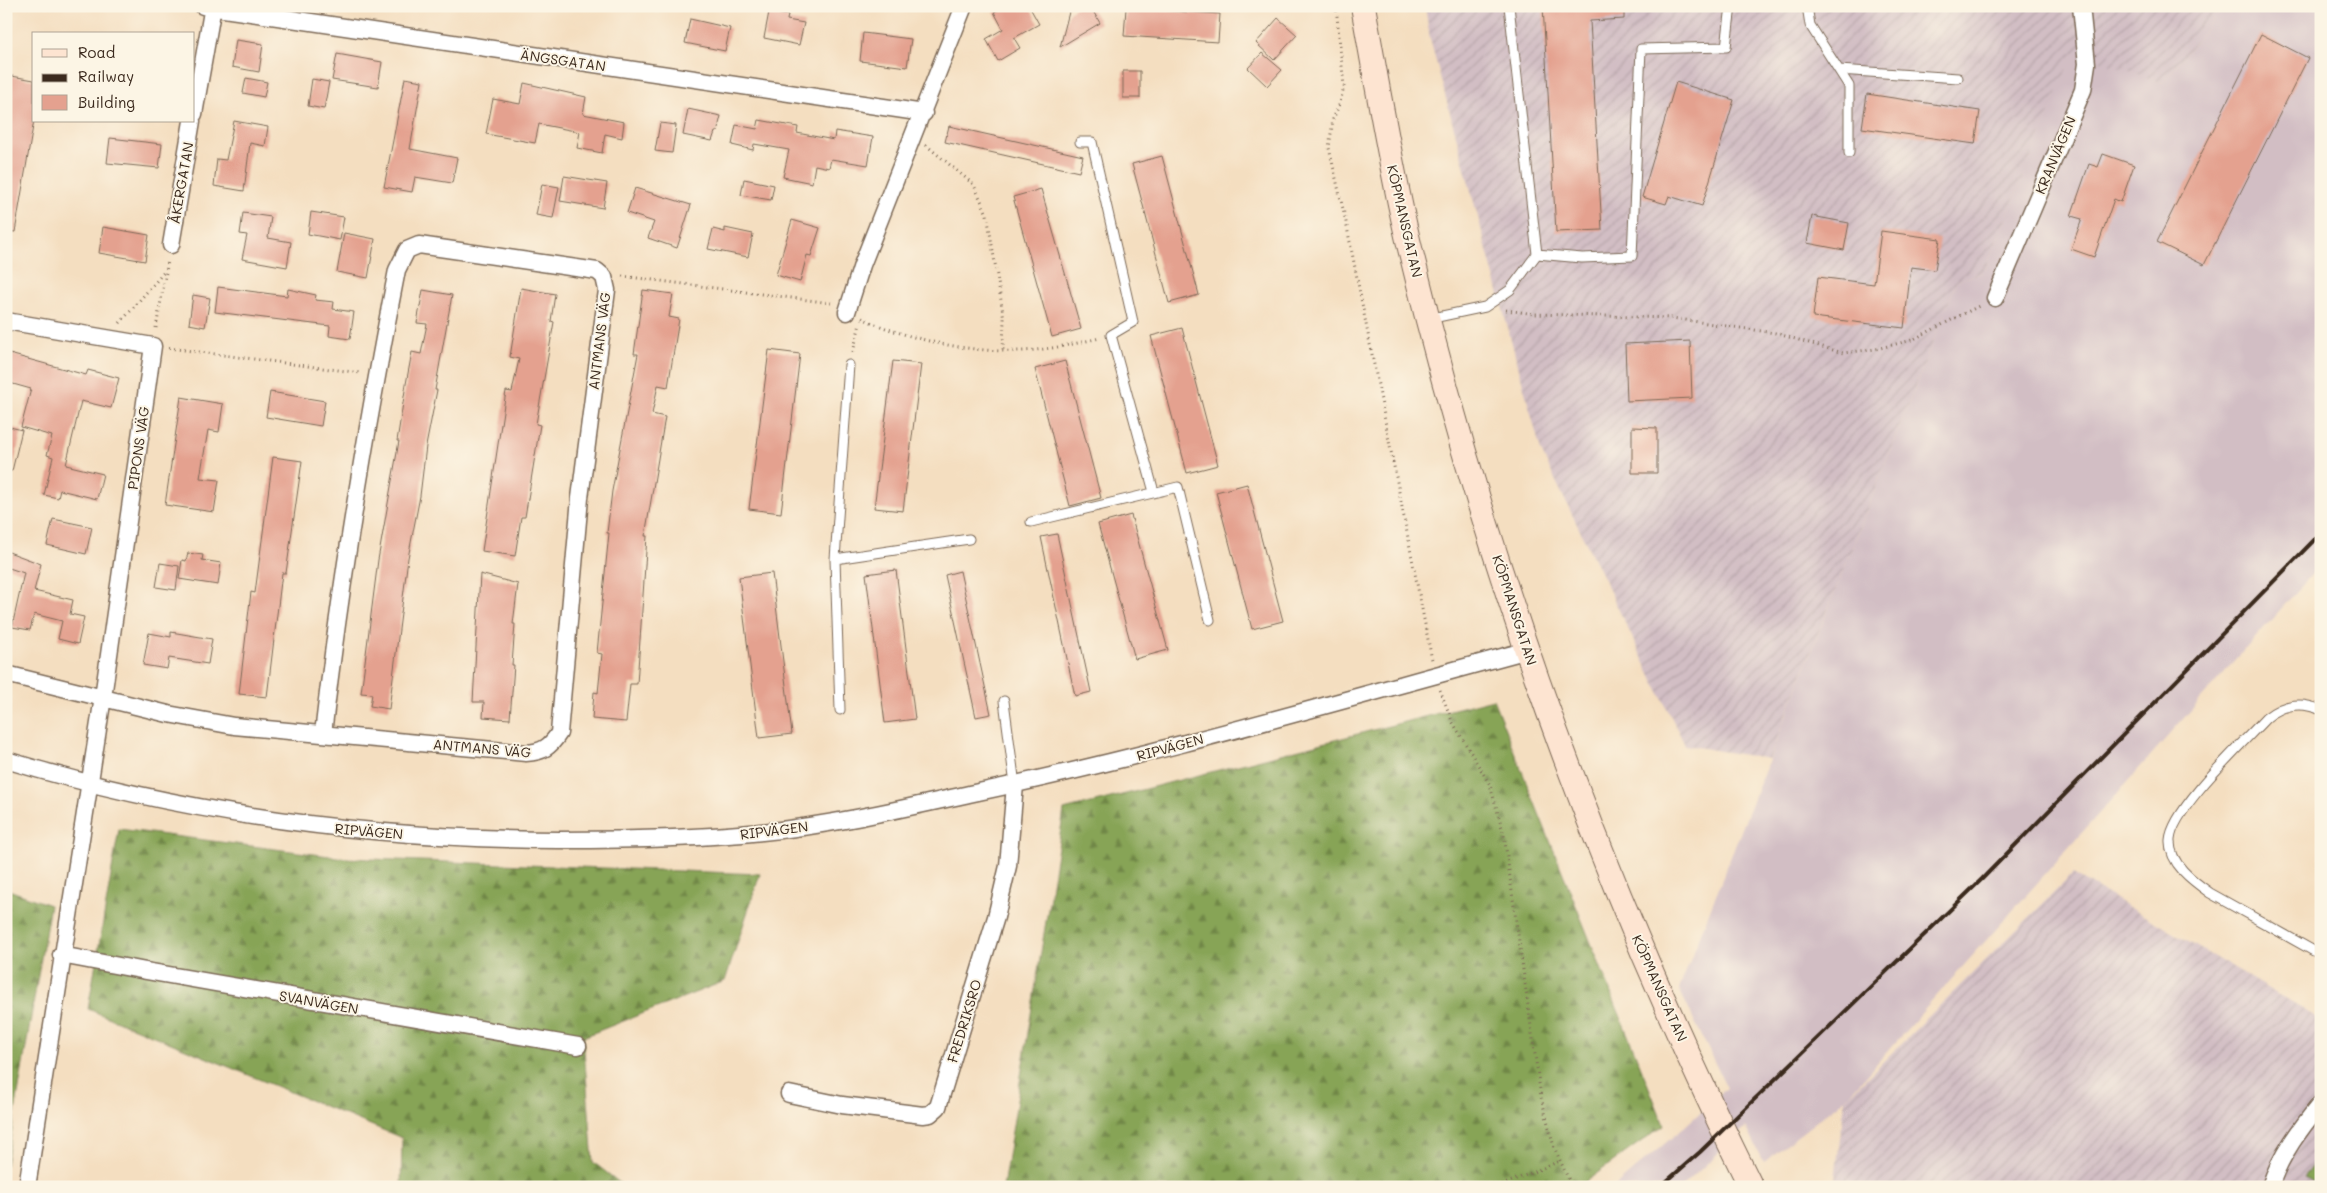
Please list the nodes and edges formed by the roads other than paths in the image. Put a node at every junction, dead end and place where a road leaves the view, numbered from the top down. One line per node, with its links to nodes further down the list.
1 (964, 6): 11 (street)
2 (1363, 6): 19 (street, KÖPMANSGATAN)
3 (1509, 6): 16 (lane)
4 (1731, 6): 16 (lane)
5 (1807, 6): 8 (lane)
6 (2081, 6): 17 (street, KRANVÄGEN)
7 (209, 7): 10 (street); 11 (street, ÄNGSGATAN)
8 (1839, 70): 9 (lane); 14 (lane)
9 (1958, 78)
10 (195, 107)
11 (924, 113): 18 (street)
12 (192, 122): 15 (street, ÅKERGATAN)
13 (1080, 142): 22 (lane)
14 (1849, 153)
15 (170, 245)
16 (1537, 254): 19 (lane)
17 (1995, 298)
18 (854, 315)
19 (1428, 319): 27 (street, KÖPMANSGATAN)
20 (6, 321): 29 (street, PIPONS VÄG)
21 (849, 365): 25 (lane)
22 (1154, 492): 23 (lane); 26 (lane)
23 (1031, 522)
24 (970, 539): 25 (lane)
25 (835, 559): 31 (lane)
26 (1210, 620)
27 (1528, 650): 36 (street, RIPVÄGEN); 43 (street, KÖPMANSGATAN)
28 (6, 674): 29 (street)
29 (102, 697): 33 (street, ANTMANS VÄG); 35 (street, PIPONS VÄG)
30 (1004, 701): 36 (lane)
31 (840, 710)
32 (2321, 710): 38 (lane)
33 (323, 734): 33 (street, ANTMANS VÄG)
34 (6, 760): 35 (street, RIPVÄGEN)
35 (89, 784): 36 (street, RIPVÄGEN); 37 (street, PIPONS VÄG)
36 (1015, 785): 40 (street, FREDRIKSRO)
37 (61, 954): 39 (street, SVANVÄGEN); 42 (street, PIPONS VÄG)
38 (2321, 955)
39 (578, 1046)
40 (789, 1094)
41 (2321, 1103): 44 (street)
42 (27, 1187)
43 (1751, 1187)
44 (2270, 1187)

